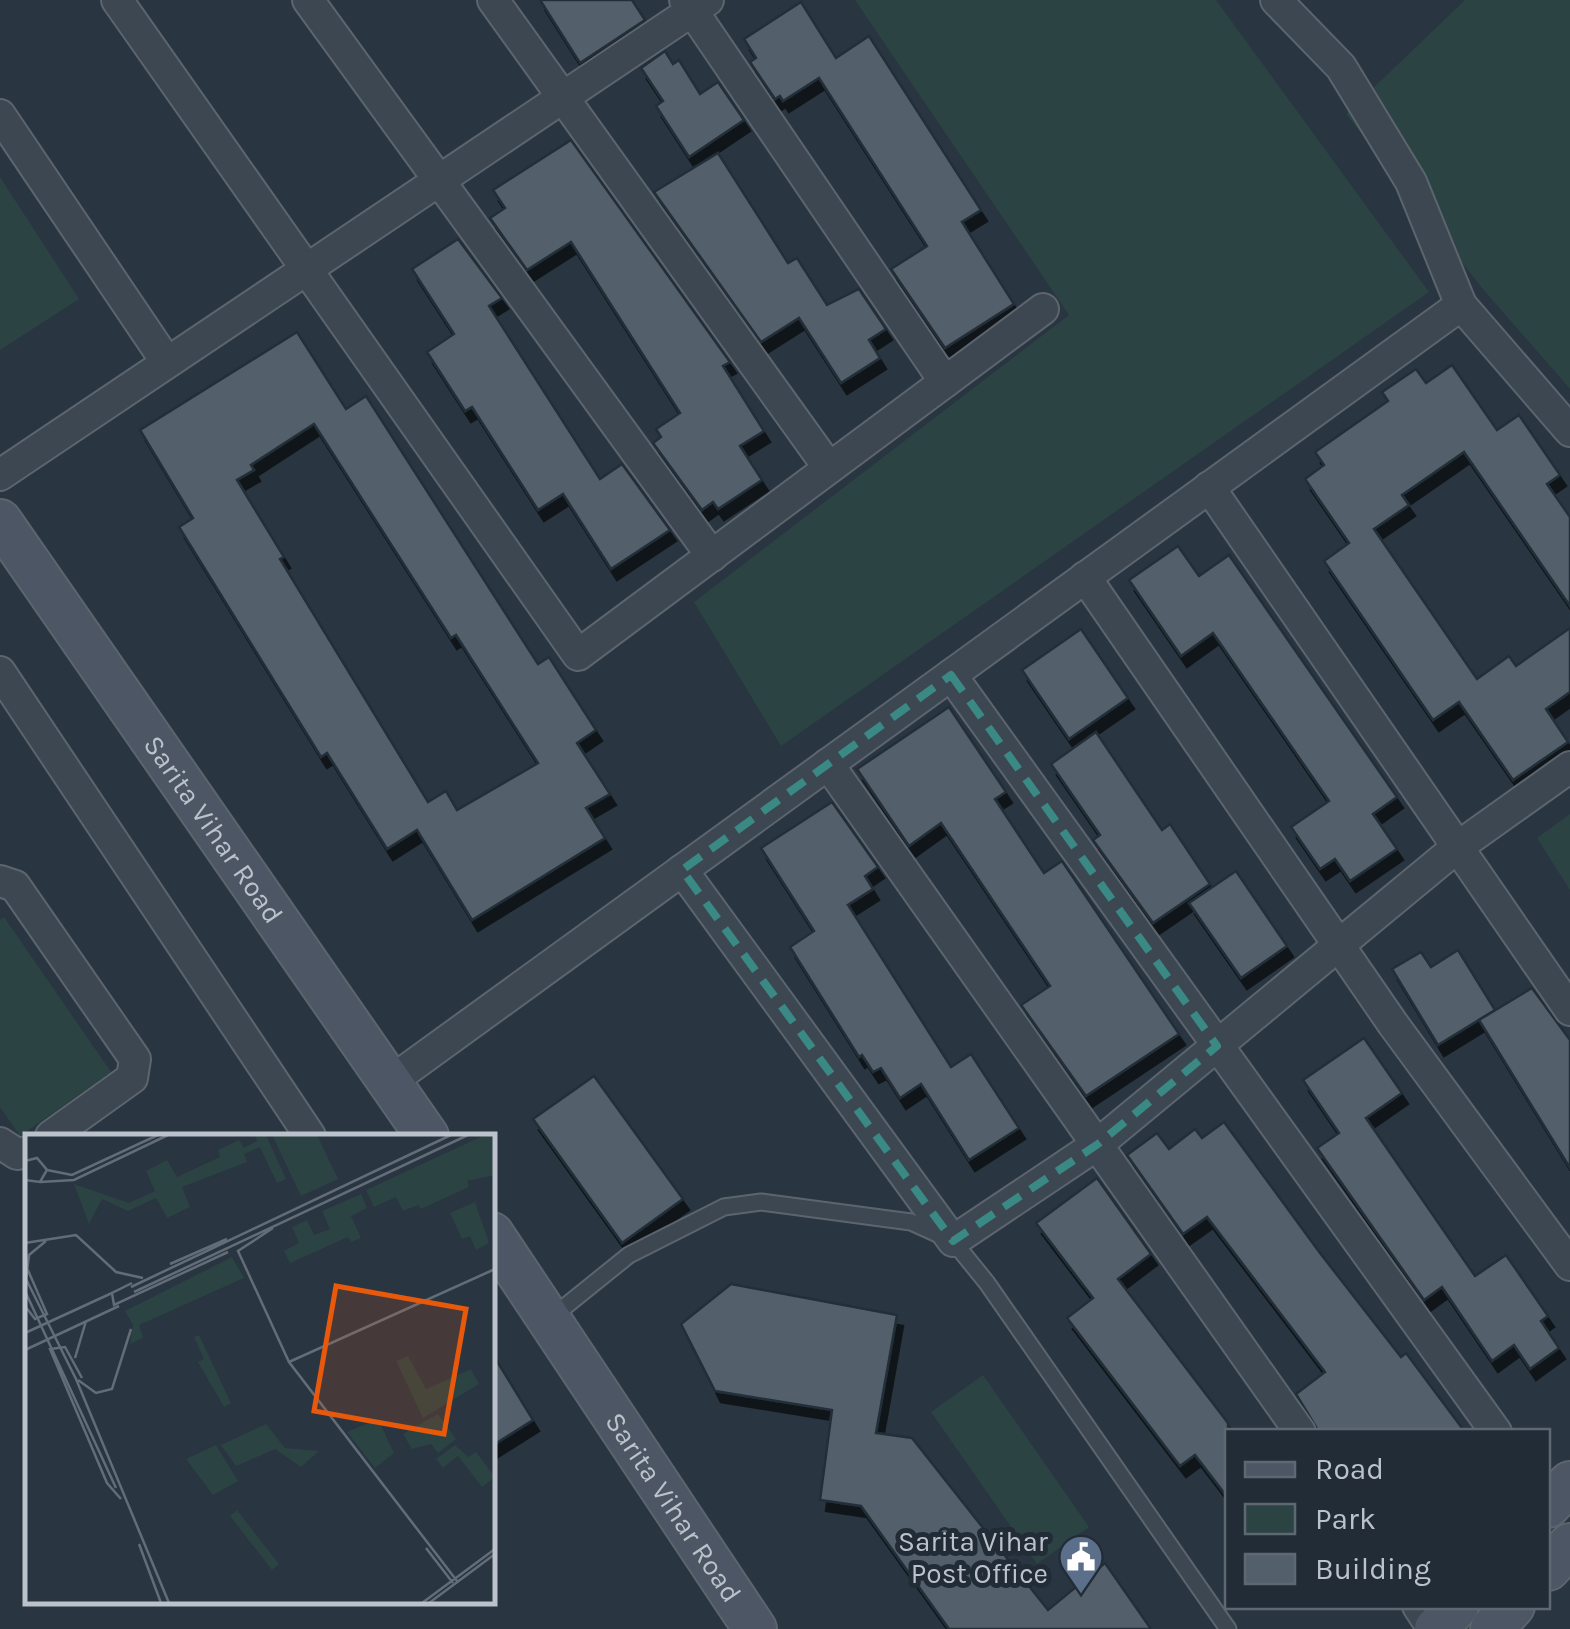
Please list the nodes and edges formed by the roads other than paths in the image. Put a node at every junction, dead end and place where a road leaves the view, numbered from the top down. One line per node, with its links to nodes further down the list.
1 (117, 0): 9 (street)
2 (308, 0): 8 (street)
3 (492, 0): 6 (street)
4 (1278, 1): 10 (street)
5 (695, 4): 6 (street); 13 (street)
6 (563, 98): 8 (street); 15 (street)
7 (0, 115): 12 (street)
8 (439, 180): 9 (street); 19 (street)
9 (305, 268): 12 (street); 19 (street)
10 (1461, 305): 14 (street); 17 (street)
11 (1043, 309): 13 (street)
12 (166, 361): 16 (street)
13 (945, 382): 15 (street)
14 (1570, 431)
15 (829, 468): 19 (street)
16 (0, 475)
17 (1209, 488): 20 (street); 25 (street)
18 (0, 521): 31 (street, Sarita Vihar Road)
19 (712, 556)
20 (1085, 577): 22 (street); 28 (street)
21 (0, 672): 33 (street)
22 (951, 674): 23 (street); 30 (street)
23 (828, 764): 26 (street); 36 (street)
24 (1570, 767): 25 (street)
25 (1455, 849): 28 (street); 29 (street)
26 (682, 870): 31 (street); 39 (street)
27 (0, 881): 32 (street)
28 (1338, 945): 30 (street); 40 (street)
29 (1570, 1010)
30 (1216, 1046): 36 (street); 43 (street)
31 (390, 1082): 34 (street, Sarita Vihar Road)
32 (71, 1131)
33 (309, 1134)
34 (426, 1134)
35 (0, 1143): 37 (street)
36 (1098, 1144): 39 (street); 42 (street)
37 (25, 1152)
38 (495, 1238): 41 (street, Sarita Vihar Road)
39 (953, 1241): 41 (lane); 49 (lane)
40 (1570, 1266)
41 (550, 1319): 48 (street, Sarita Vihar Road)
42 (1298, 1429)
43 (1494, 1429)
44 (1570, 1544): 45 (street)
45 (1550, 1567)
46 (1454, 1609): 50 (street)
47 (1510, 1609): 51 (street)
48 (755, 1629)
49 (1228, 1629)
50 (1435, 1629)
51 (1492, 1629)

